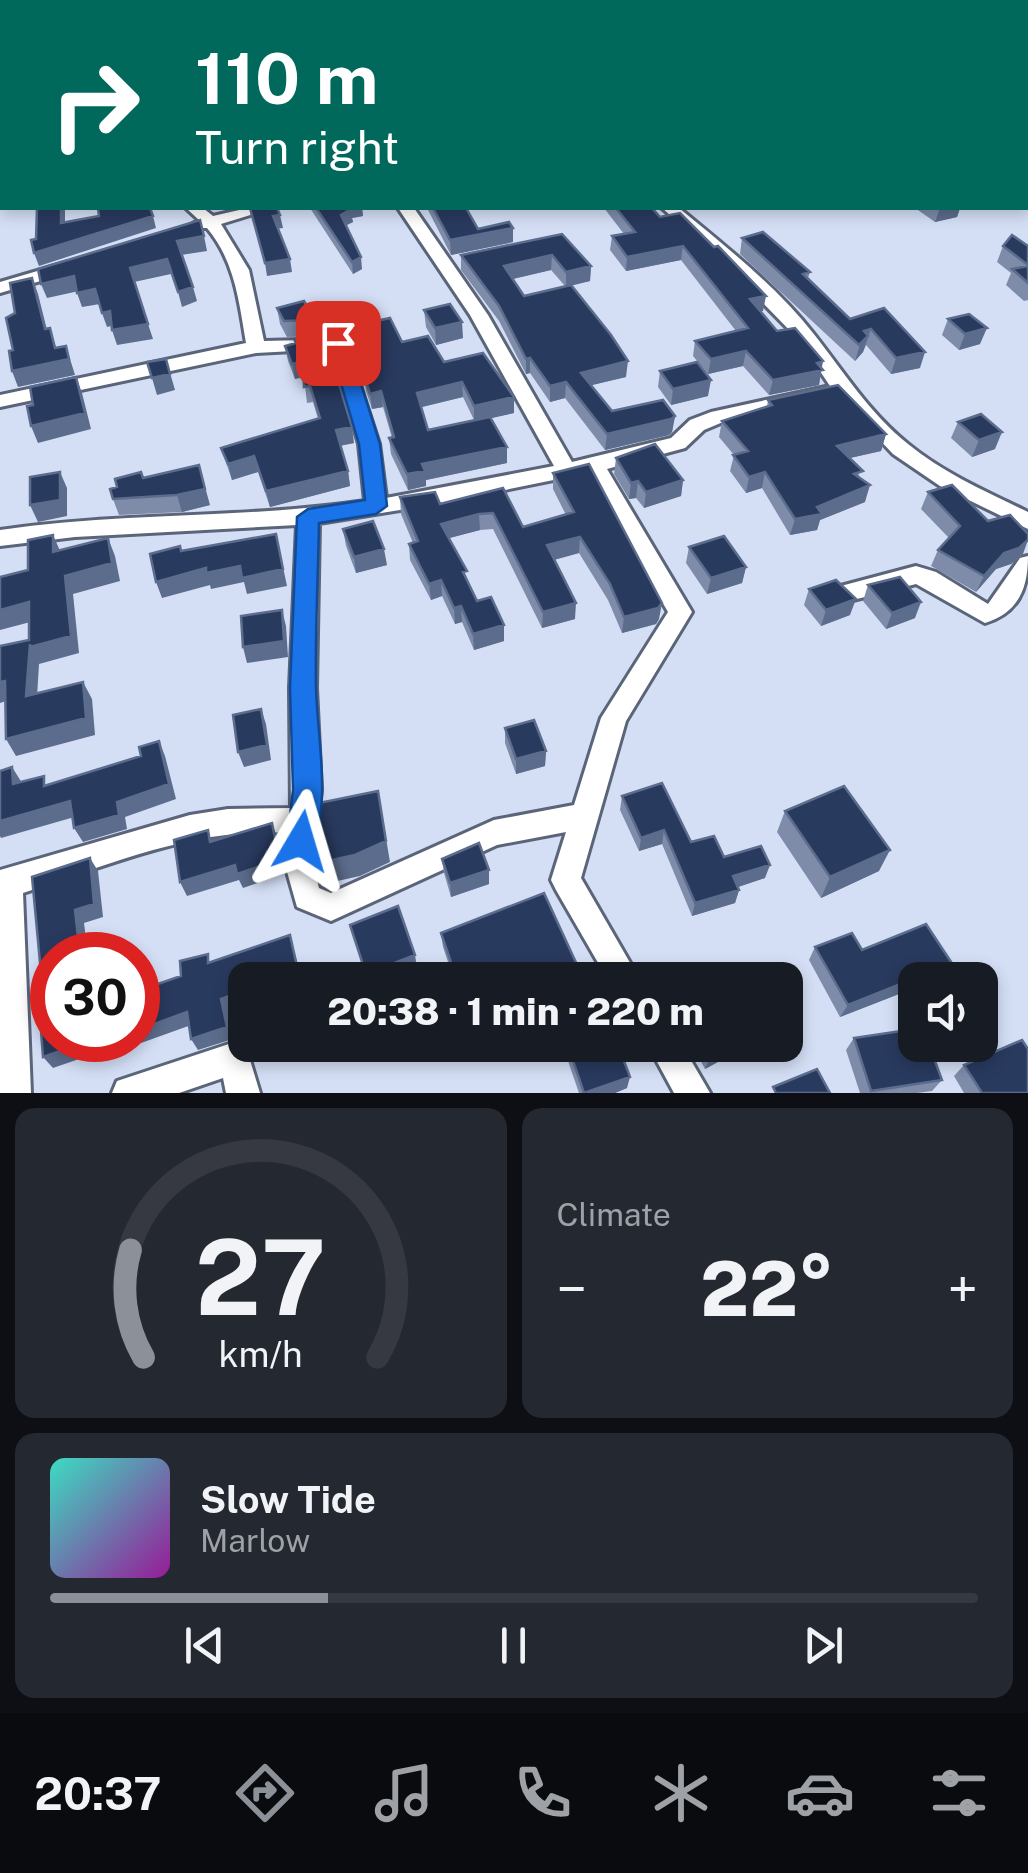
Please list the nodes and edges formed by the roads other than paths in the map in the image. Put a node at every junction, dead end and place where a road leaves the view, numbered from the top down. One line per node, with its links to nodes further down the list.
1 (197, 210): 5 (street)
2 (256, 210): 5 (street)
3 (408, 210): 13 (street)
4 (672, 210): 10 (street)
5 (211, 220): 6 (street); 9 (street)
6 (174, 232)
7 (84, 262): 8 (street)
8 (0, 288)
9 (256, 347): 11 (street); 14 (street)
10 (842, 389): 12 (street); 16 (street)
11 (0, 401)
12 (594, 464): 13 (street); 20 (street)
13 (566, 471): 14 (street)
14 (376, 506): 15 (street)
15 (308, 517): 17 (street); 21 (street)
16 (1028, 521)
17 (0, 538)
18 (1028, 564): 19 (street)
19 (845, 593)
20 (588, 815): 21 (street); 23 (street)
21 (304, 821): 22 (street)
22 (4, 884): 25 (street)
23 (614, 962)
24 (674, 1062): 28 (street)
25 (14, 1093)
26 (128, 1093): 27 (street)
27 (243, 1093)
28 (693, 1093)

